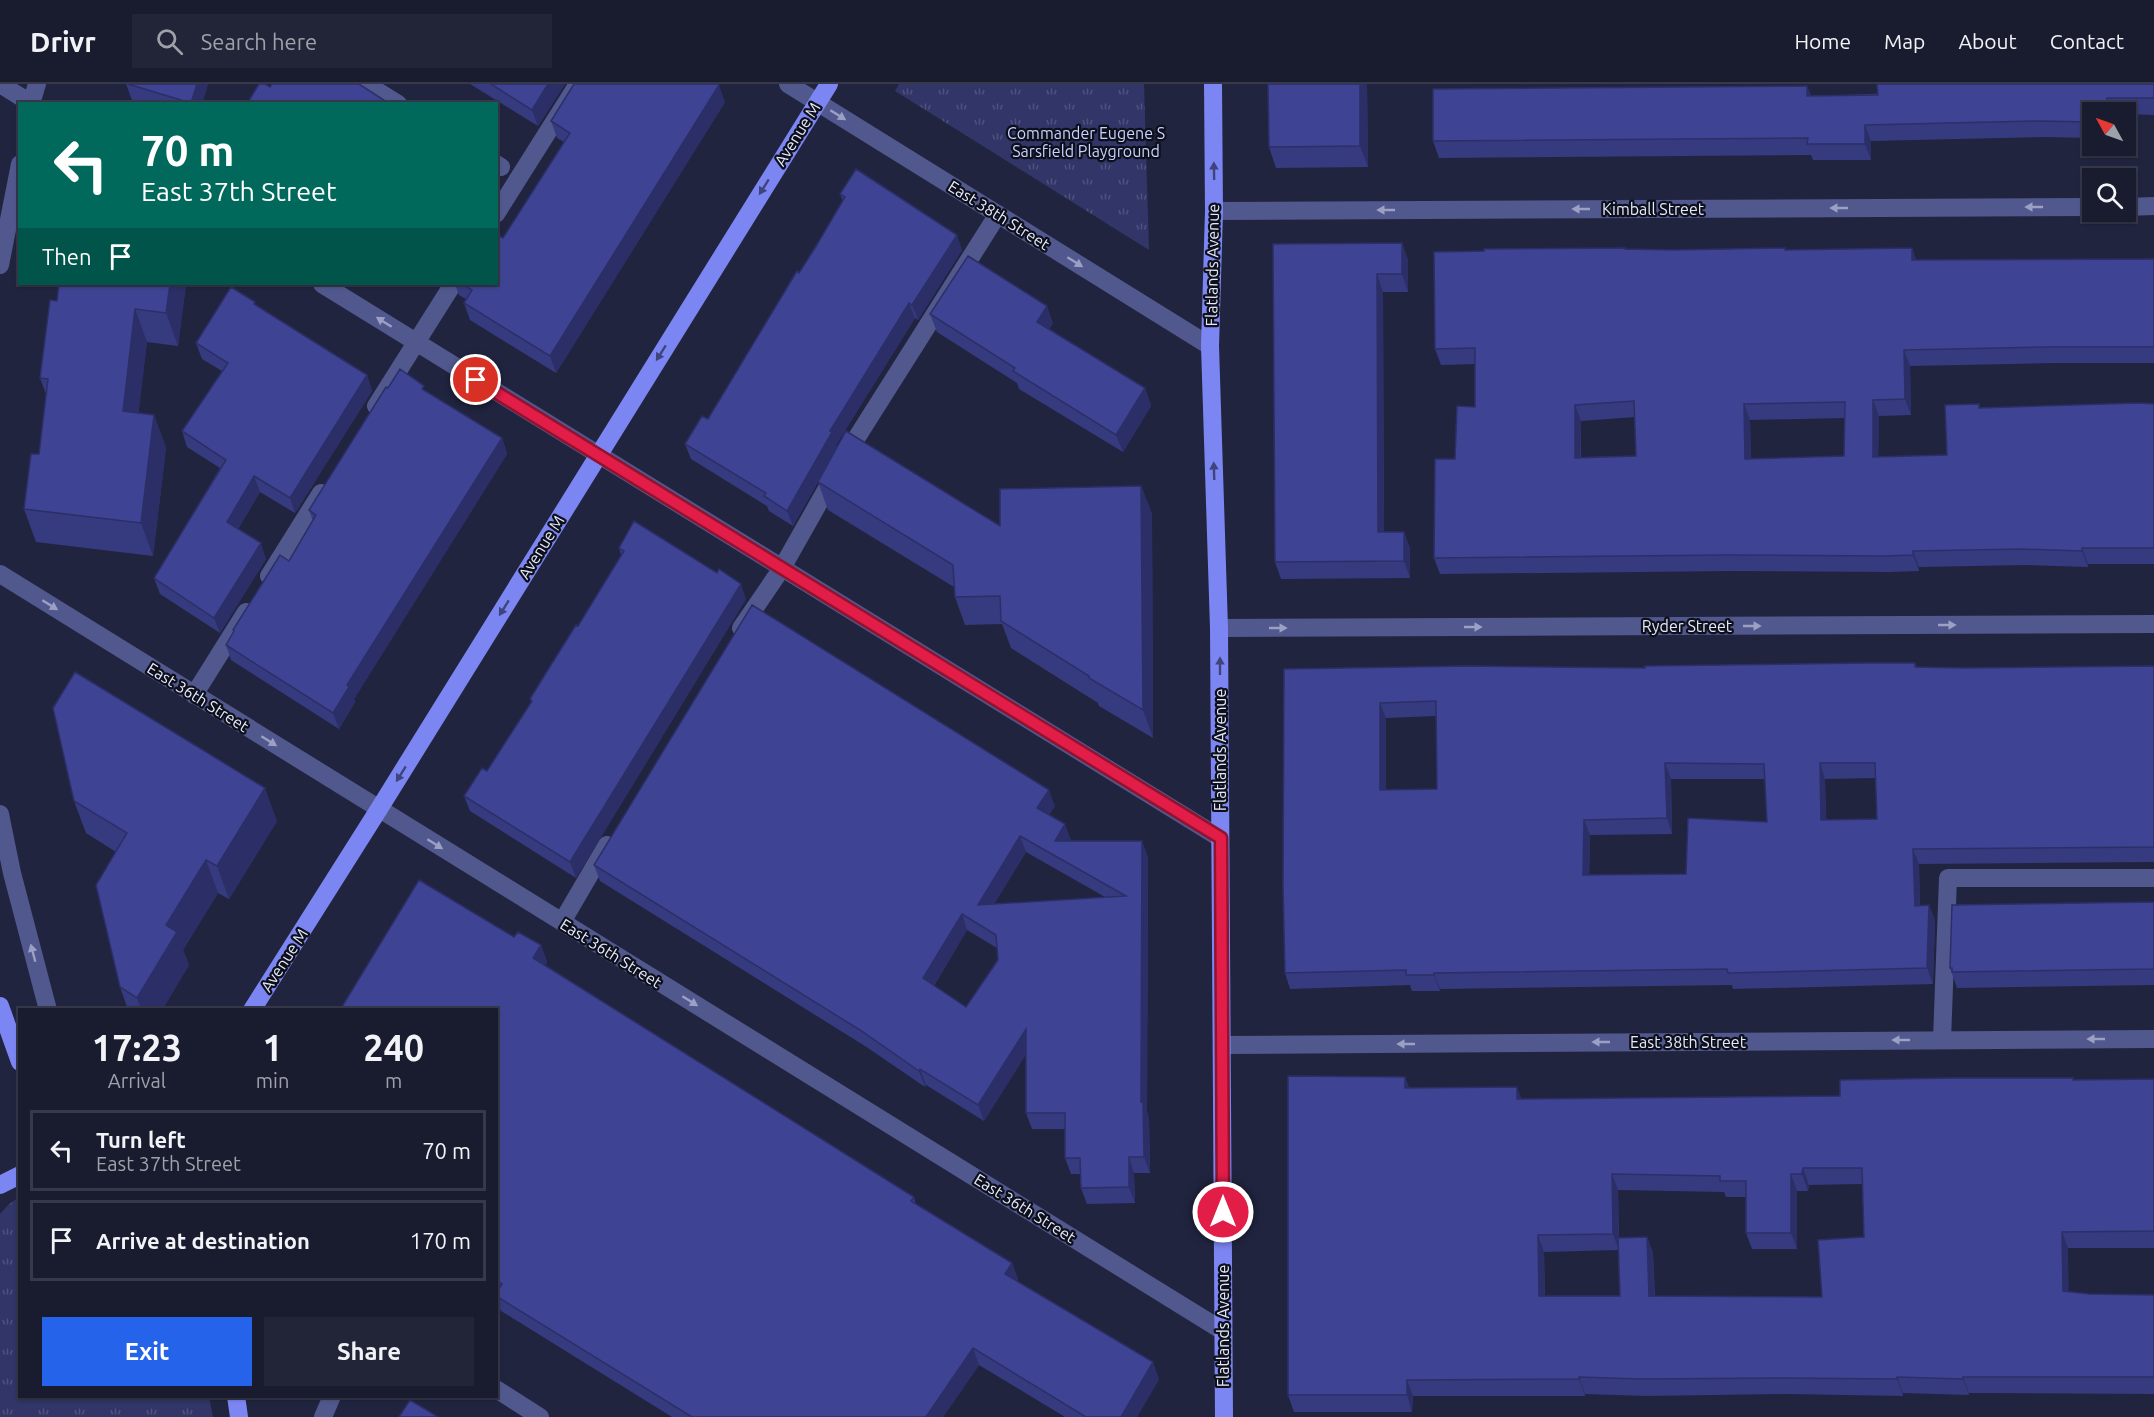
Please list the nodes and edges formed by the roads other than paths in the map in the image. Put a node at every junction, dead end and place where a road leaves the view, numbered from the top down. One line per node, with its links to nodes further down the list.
1 (0, 84): 8 (street)
2 (37, 84): 9 (street)
3 (366, 84): 10 (street)
4 (578, 84): 16 (street)
5 (788, 84): 11 (street, East 38th Street)
6 (829, 84): 11 (main road, Avenue M)
7 (1213, 84): 17 (main road, Flatlands Avenue, one-way to 7)
8 (30, 102)
9 (32, 102)
10 (395, 102)
11 (818, 102): 18 (street, East 38th Street, one-way to 18); 25 (main road, Avenue M, one-way to 25)
12 (18, 174): 19 (street)
13 (2154, 206): 15 (street)
14 (2082, 207): 17 (street, Kimball Street, one-way to 17)
15 (2136, 207)
16 (498, 211)
17 (1214, 211): 23 (main road, Flatlands Avenue)
18 (998, 214): 23 (street, East 38th Street, one-way to 23); 27 (street)
19 (0, 265)
20 (324, 285): 22 (street, one-way to 20)
21 (452, 285): 22 (street)
22 (417, 342): 24 (street); 25 (street)
23 (1210, 346): 30 (main road, Flatlands Avenue, one-way to 23)
24 (365, 424)
25 (598, 455): 27 (street); 33 (main road, Avenue M, one-way to 33)
26 (328, 483): 32 (street)
27 (782, 568): 31 (street); 36 (street)
28 (0, 574): 32 (street, East 36th Street, one-way to 32)
29 (2154, 624): 30 (street, Ryder Street, one-way to 29)
30 (1219, 628): 36 (main road, Flatlands Avenue, one-way to 30)
31 (729, 646)
32 (194, 694): 33 (street, East 36th Street, one-way to 33)
33 (379, 809): 38 (street, East 36th Street, one-way to 38); 41 (main road, Avenue M)
34 (0, 814): 40 (street, one-way to 34)
35 (618, 828): 38 (street)
36 (1221, 838): 44 (main road, Flatlands Avenue)
37 (2154, 878): 43 (street)
38 (562, 922): 48 (street, East 36th Street, one-way to 48)
39 (0, 1006): 45 (main road)
40 (47, 1008)
41 (253, 1008)
42 (2154, 1039): 43 (street, East 38th Street, one-way to 43)
43 (1942, 1040): 44 (street, East 38th Street, one-way to 44)
44 (1222, 1045): 48 (main road, Flatlands Avenue)
45 (18, 1056)
46 (18, 1176): 47 (main road)
47 (0, 1185)
48 (1223, 1331): 55 (main road, Flatlands Avenue)
49 (498, 1390): 54 (street)
50 (236, 1398): 52 (main road)
51 (331, 1398): 53 (street)
52 (239, 1417)
53 (322, 1417)
54 (540, 1417)
55 (1224, 1417)

